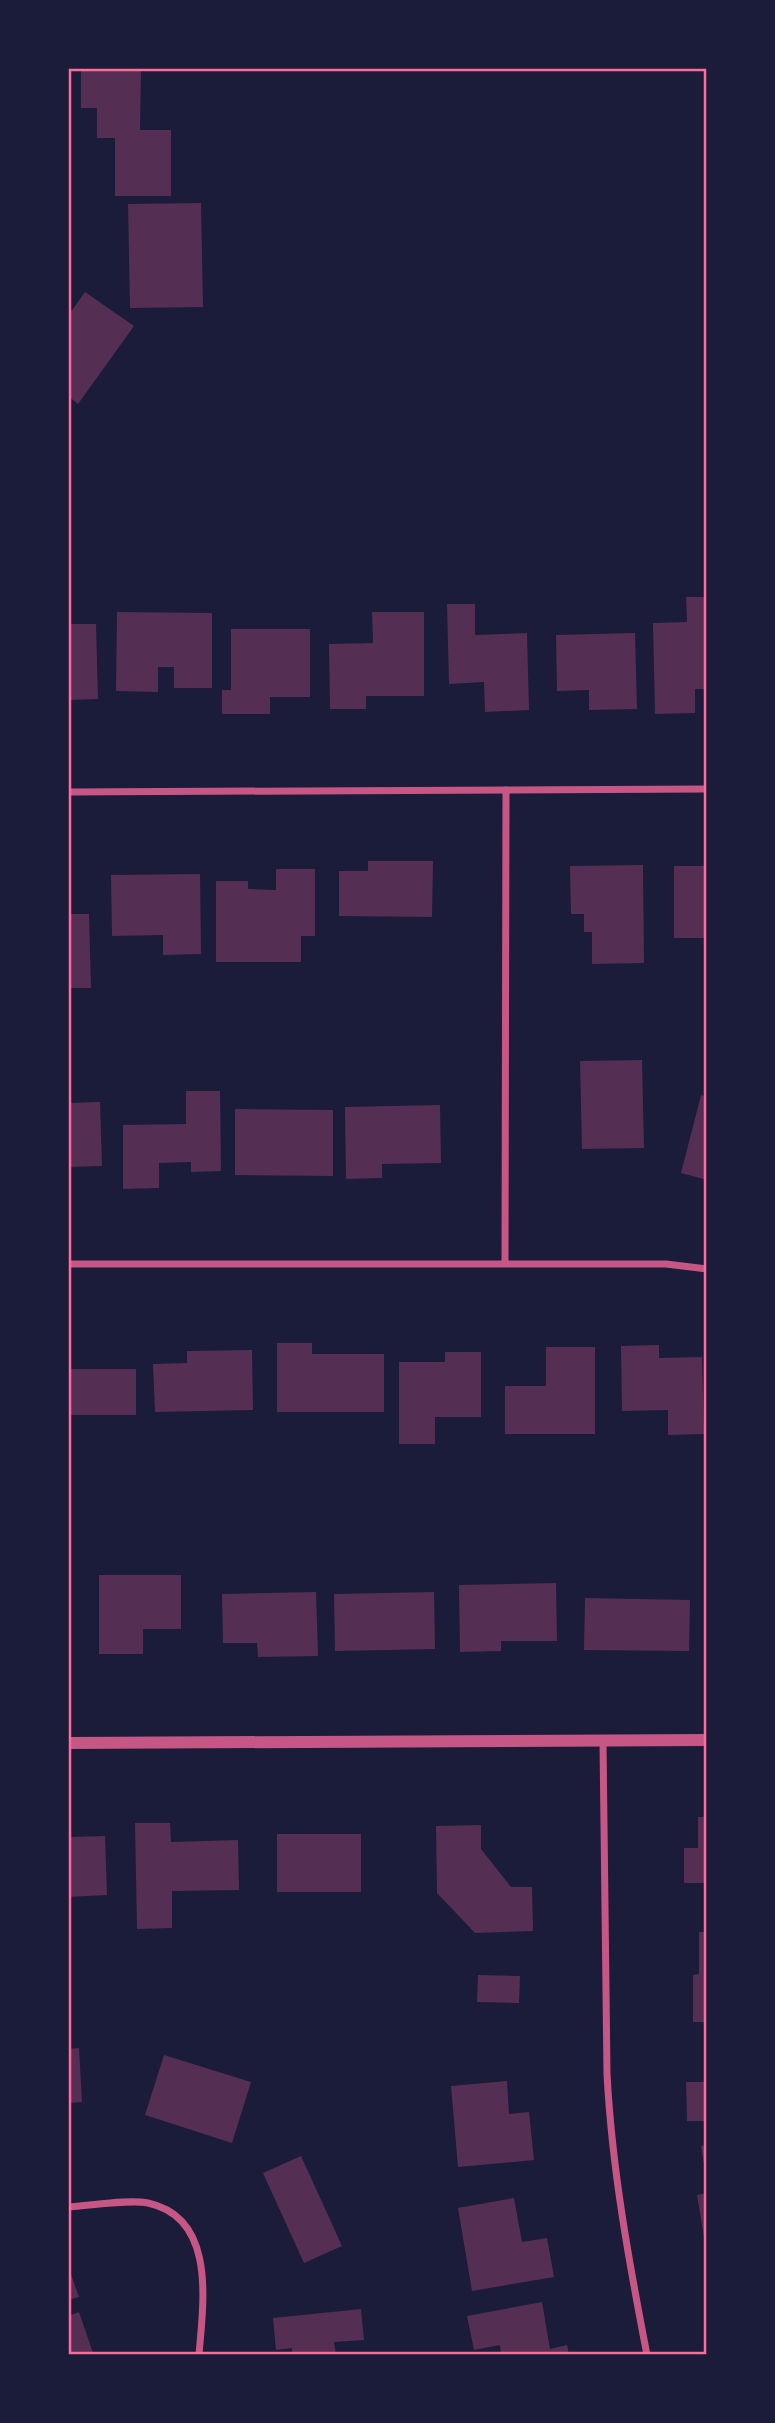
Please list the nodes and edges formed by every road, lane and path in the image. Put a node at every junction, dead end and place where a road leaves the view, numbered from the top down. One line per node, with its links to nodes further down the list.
1 (707, 789): 2 (street)
2 (506, 790): 3 (street); 4 (street)
3 (68, 792)
4 (505, 1263): 5 (street); 6 (street)
5 (68, 1264)
6 (707, 1269)
7 (707, 1740): 8 (street)
8 (603, 1741): 9 (street); 12 (street)
9 (68, 1743)
10 (68, 2207): 11 (street)
11 (199, 2355)
12 (647, 2355)

